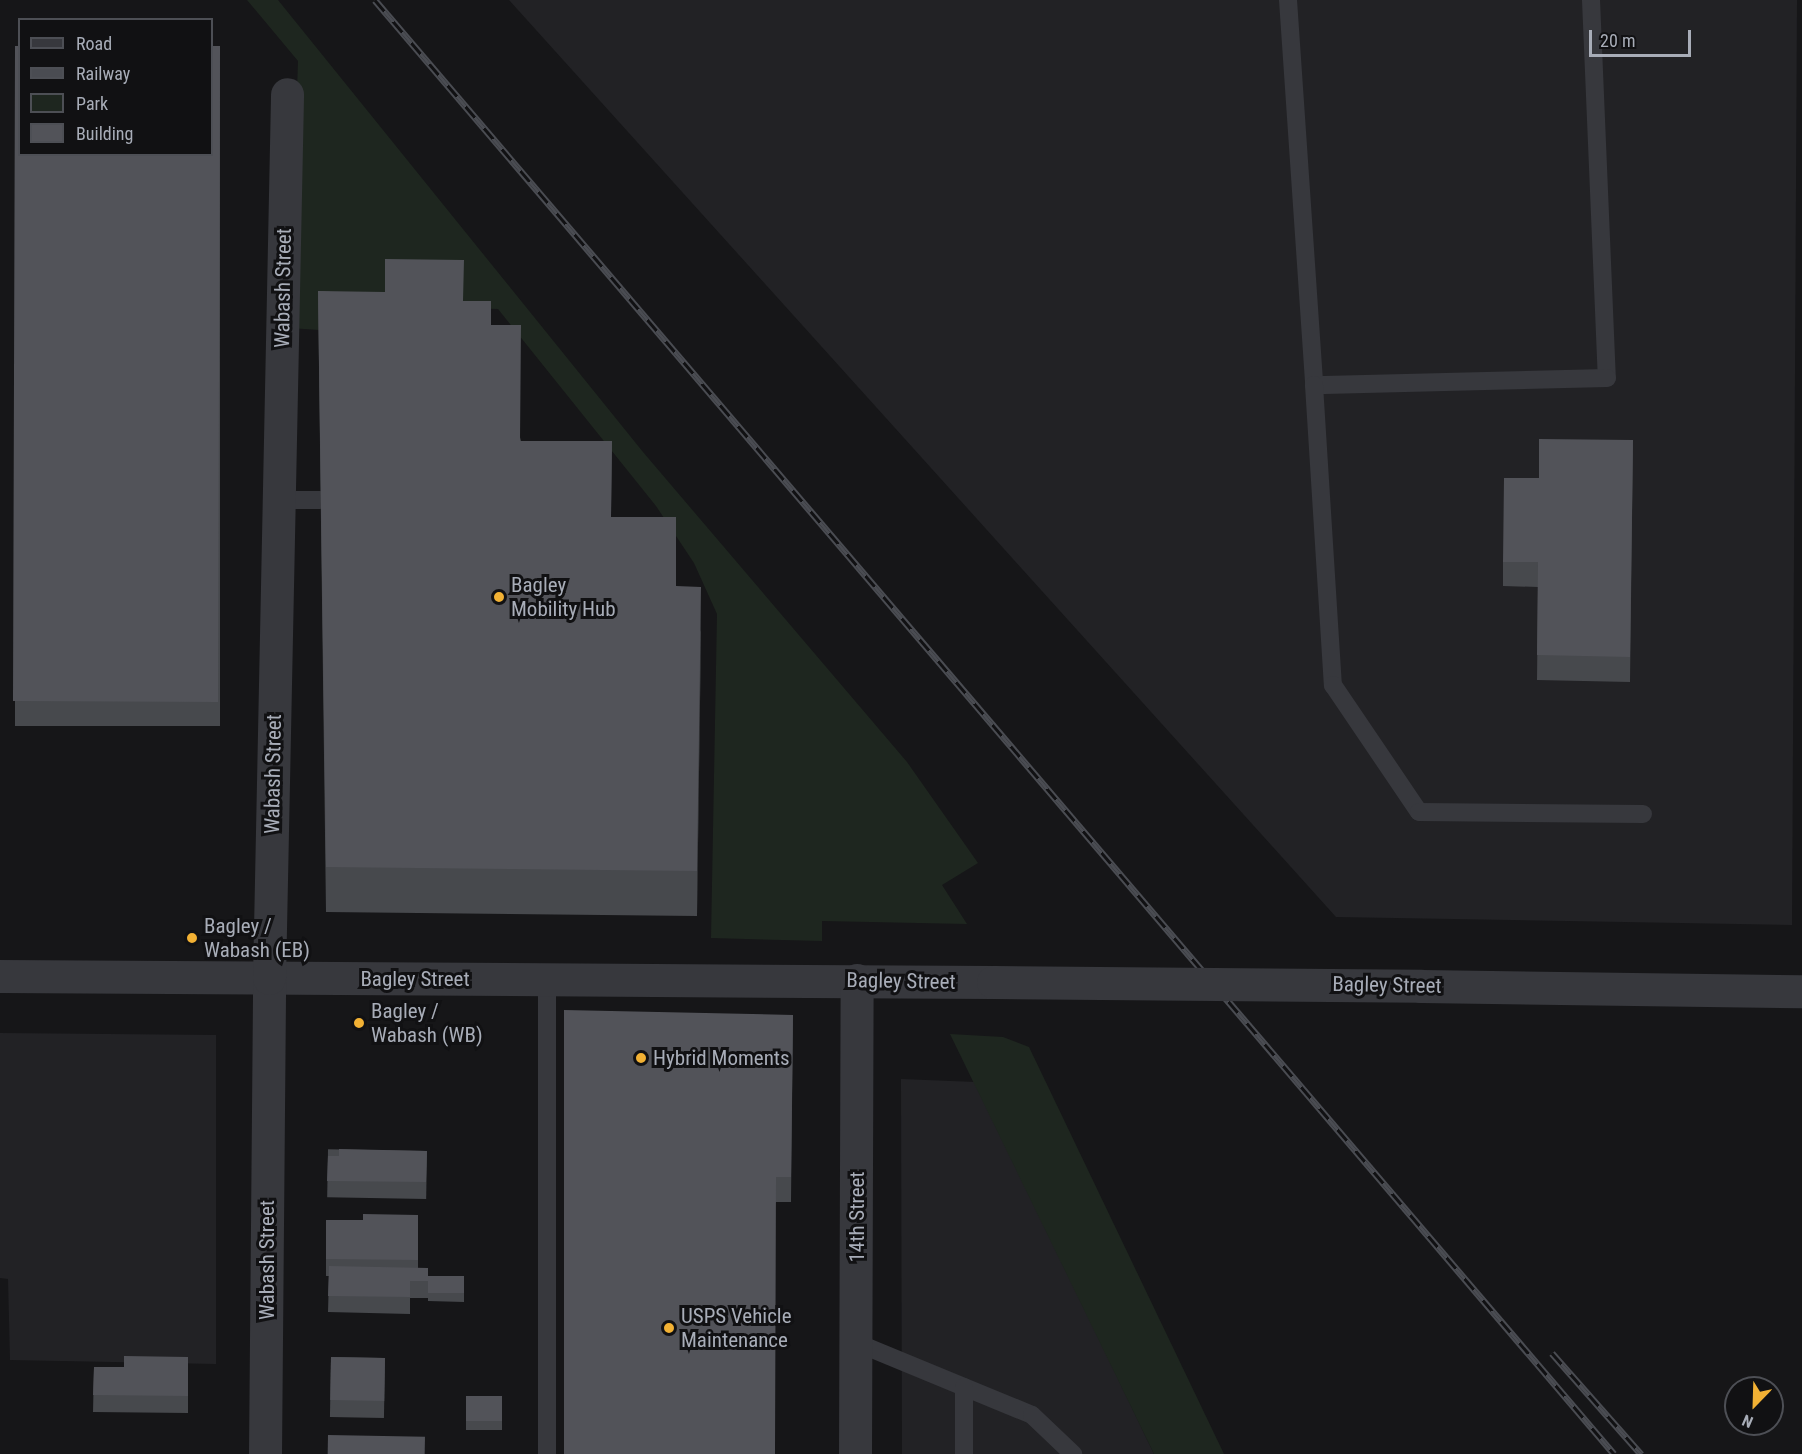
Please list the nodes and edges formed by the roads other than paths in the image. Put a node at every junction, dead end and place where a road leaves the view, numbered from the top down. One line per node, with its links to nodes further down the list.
1 (1288, 0): 4 (lane)
2 (1591, 0): 4 (lane)
3 (287, 94): 5 (street, Wabash Street)
4 (1314, 385): 7 (lane)
5 (278, 500): 6 (lane); 9 (street, Wabash Street)
6 (320, 500)
7 (1643, 814)
8 (0, 976): 9 (street, Bagley Street)
9 (269, 978): 10 (street, Bagley Street); 15 (street, Wabash Street)
10 (547, 980): 11 (street, Bagley Street); 16 (lane)
11 (857, 980): 12 (street, Bagley Street, bridge); 13 (street, 14th Street)
12 (1802, 991)
13 (855, 1342): 14 (lane); 17 (street, 14th Street)
14 (964, 1387): 18 (lane); 19 (lane)
15 (265, 1454)
16 (548, 1454)
17 (855, 1454)
18 (964, 1454)
19 (1073, 1454)

